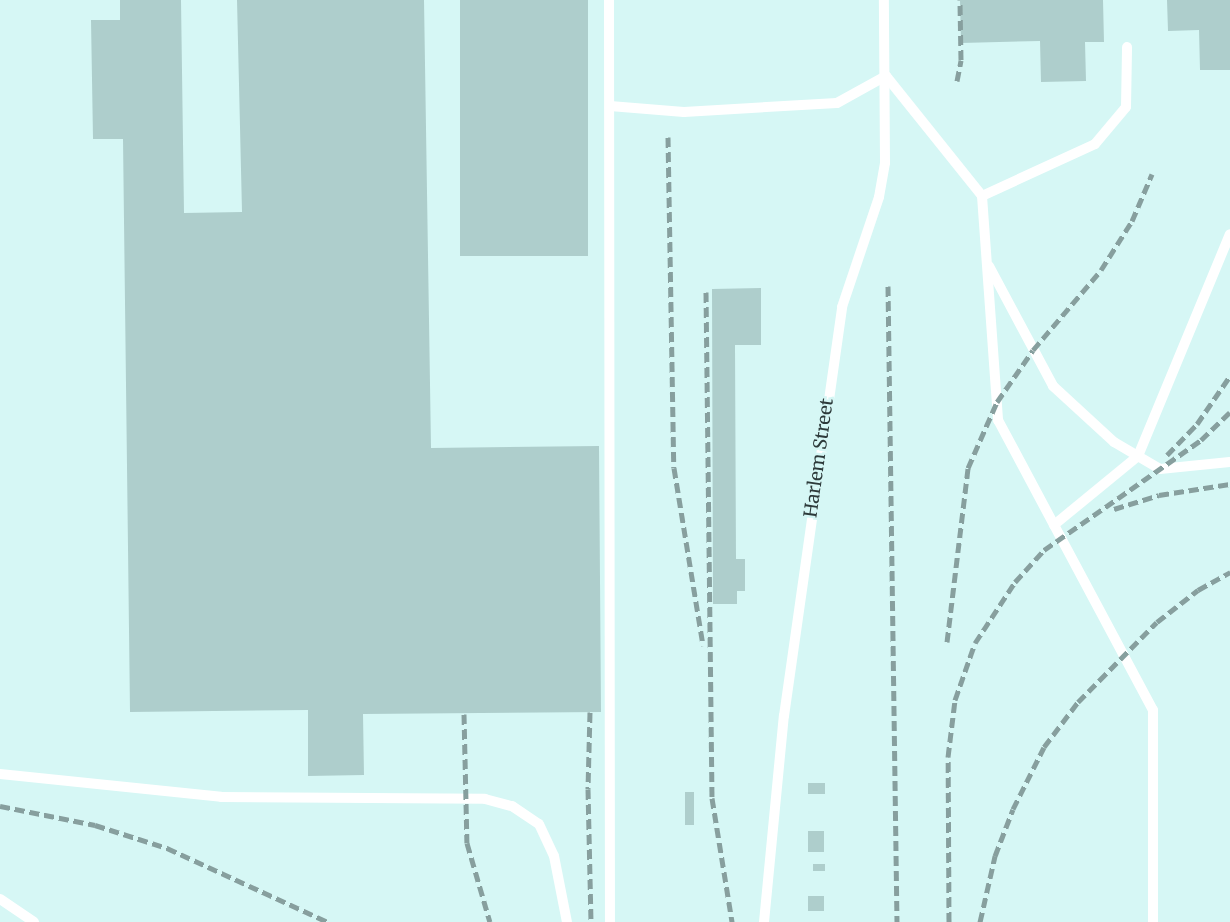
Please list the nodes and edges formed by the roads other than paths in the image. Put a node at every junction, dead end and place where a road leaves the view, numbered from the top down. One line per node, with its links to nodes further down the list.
1 (609, 0): 5 (lane)
2 (884, 0): 4 (lane, Harlem Street)
3 (1127, 47): 6 (lane)
4 (886, 76): 5 (lane); 6 (lane); 17 (lane, Harlem Street)
5 (610, 106): 16 (lane)
6 (982, 197): 8 (lane)
7 (1230, 234): 9 (lane)
8 (987, 262): 9 (lane); 11 (lane)
9 (1138, 456): 10 (lane); 11 (lane)
10 (1230, 462)
11 (1054, 525): 18 (lane)
12 (0, 774): 15 (lane)
13 (0, 899): 14 (lane)
14 (34, 922)
15 (567, 922)
16 (610, 922)
17 (764, 922)
18 (1153, 922)

